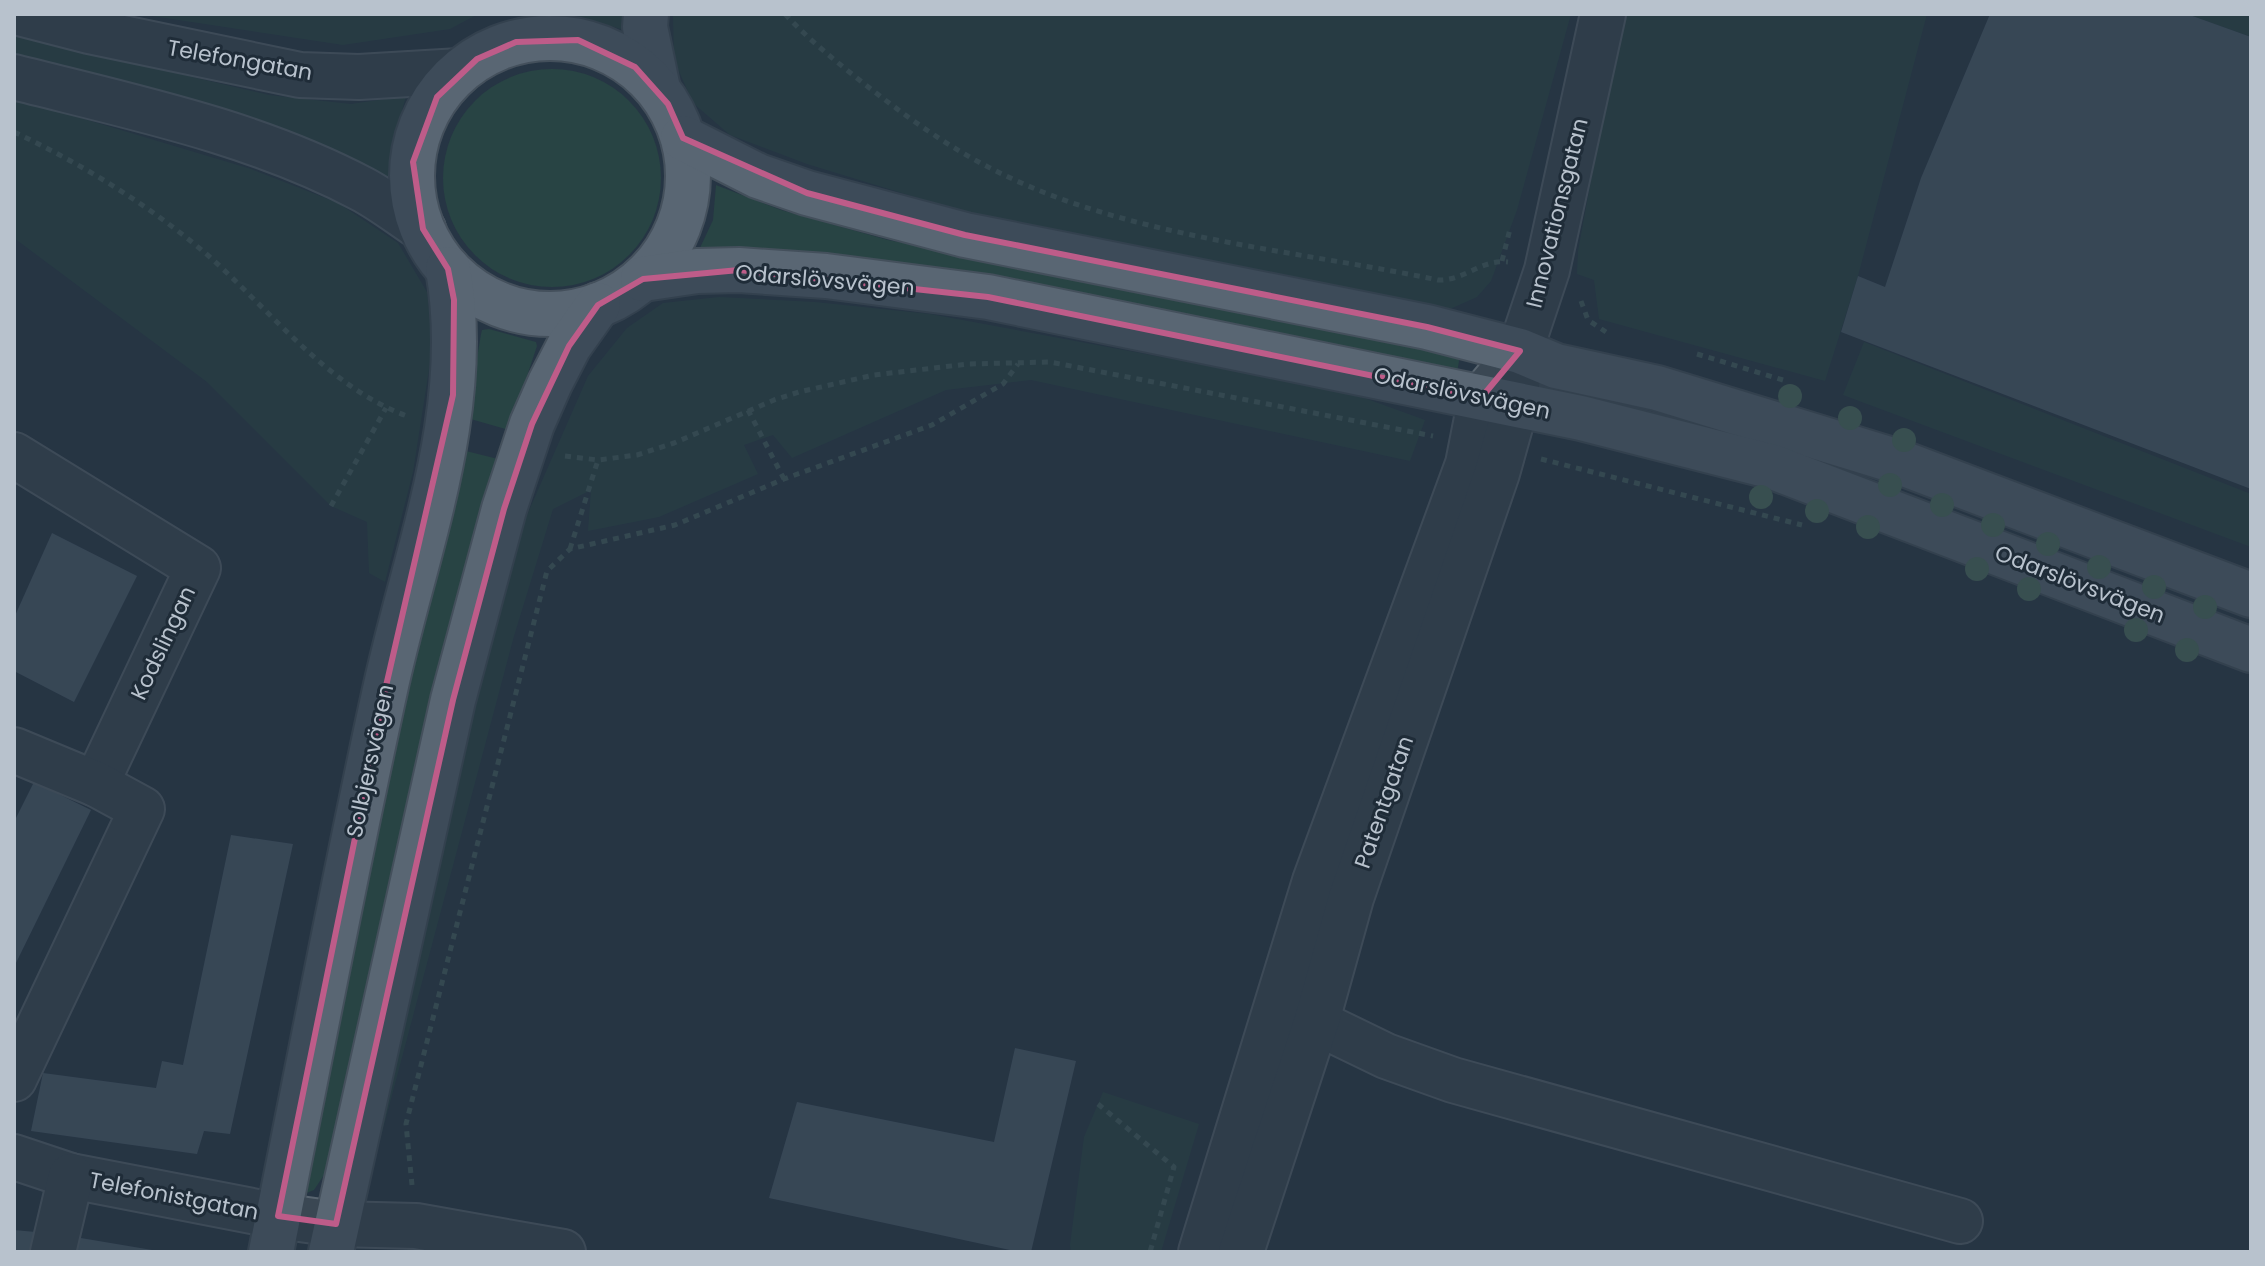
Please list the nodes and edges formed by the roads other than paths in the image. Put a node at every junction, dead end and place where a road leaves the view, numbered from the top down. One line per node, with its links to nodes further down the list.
1 (23, 14): 5 (street, Telefongatan)
2 (646, 14): 7 (main road)
3 (1603, 14): 13 (street, Innovationsgatan)
4 (525, 28): 5 (main road); 7 (main road)
5 (460, 71): 9 (main road)
6 (14, 77): 9 (street)
7 (658, 89): 8 (main road)
8 (683, 138): 11 (main road); 13 (main road)
9 (423, 229): 10 (main road)
10 (448, 269): 12 (main road); 25 (main road, Solbjersvägen)
11 (643, 279): 12 (main road); 14 (main road, Odarslövsvägen)
12 (598, 305): 26 (main road)
13 (1520, 351): 14 (street, Innovationsgatan); 16 (main road)
14 (1498, 402): 17 (main road, Odarslövsvägen); 20 (street, Patentgatan)
15 (14, 455): 19 (street, Kodslingan)
16 (2251, 595)
17 (2251, 650)
18 (14, 750): 19 (street)
19 (96, 784): 21 (street)
20 (1297, 1012): 24 (street); 29 (street, Patentgatan); 30 (street, Patentgatan)
21 (14, 1079)
22 (14, 1157): 23 (street, Telefonistgatan)
23 (71, 1176): 25 (street, Telefonistgatan); 27 (street)
24 (1960, 1221)
25 (275, 1234): 26 (street, Telefonistgatan)
26 (333, 1238): 28 (street, Telefonistgatan)
27 (53, 1252)
28 (563, 1252)
29 (1201, 1252)
30 (1241, 1252)

